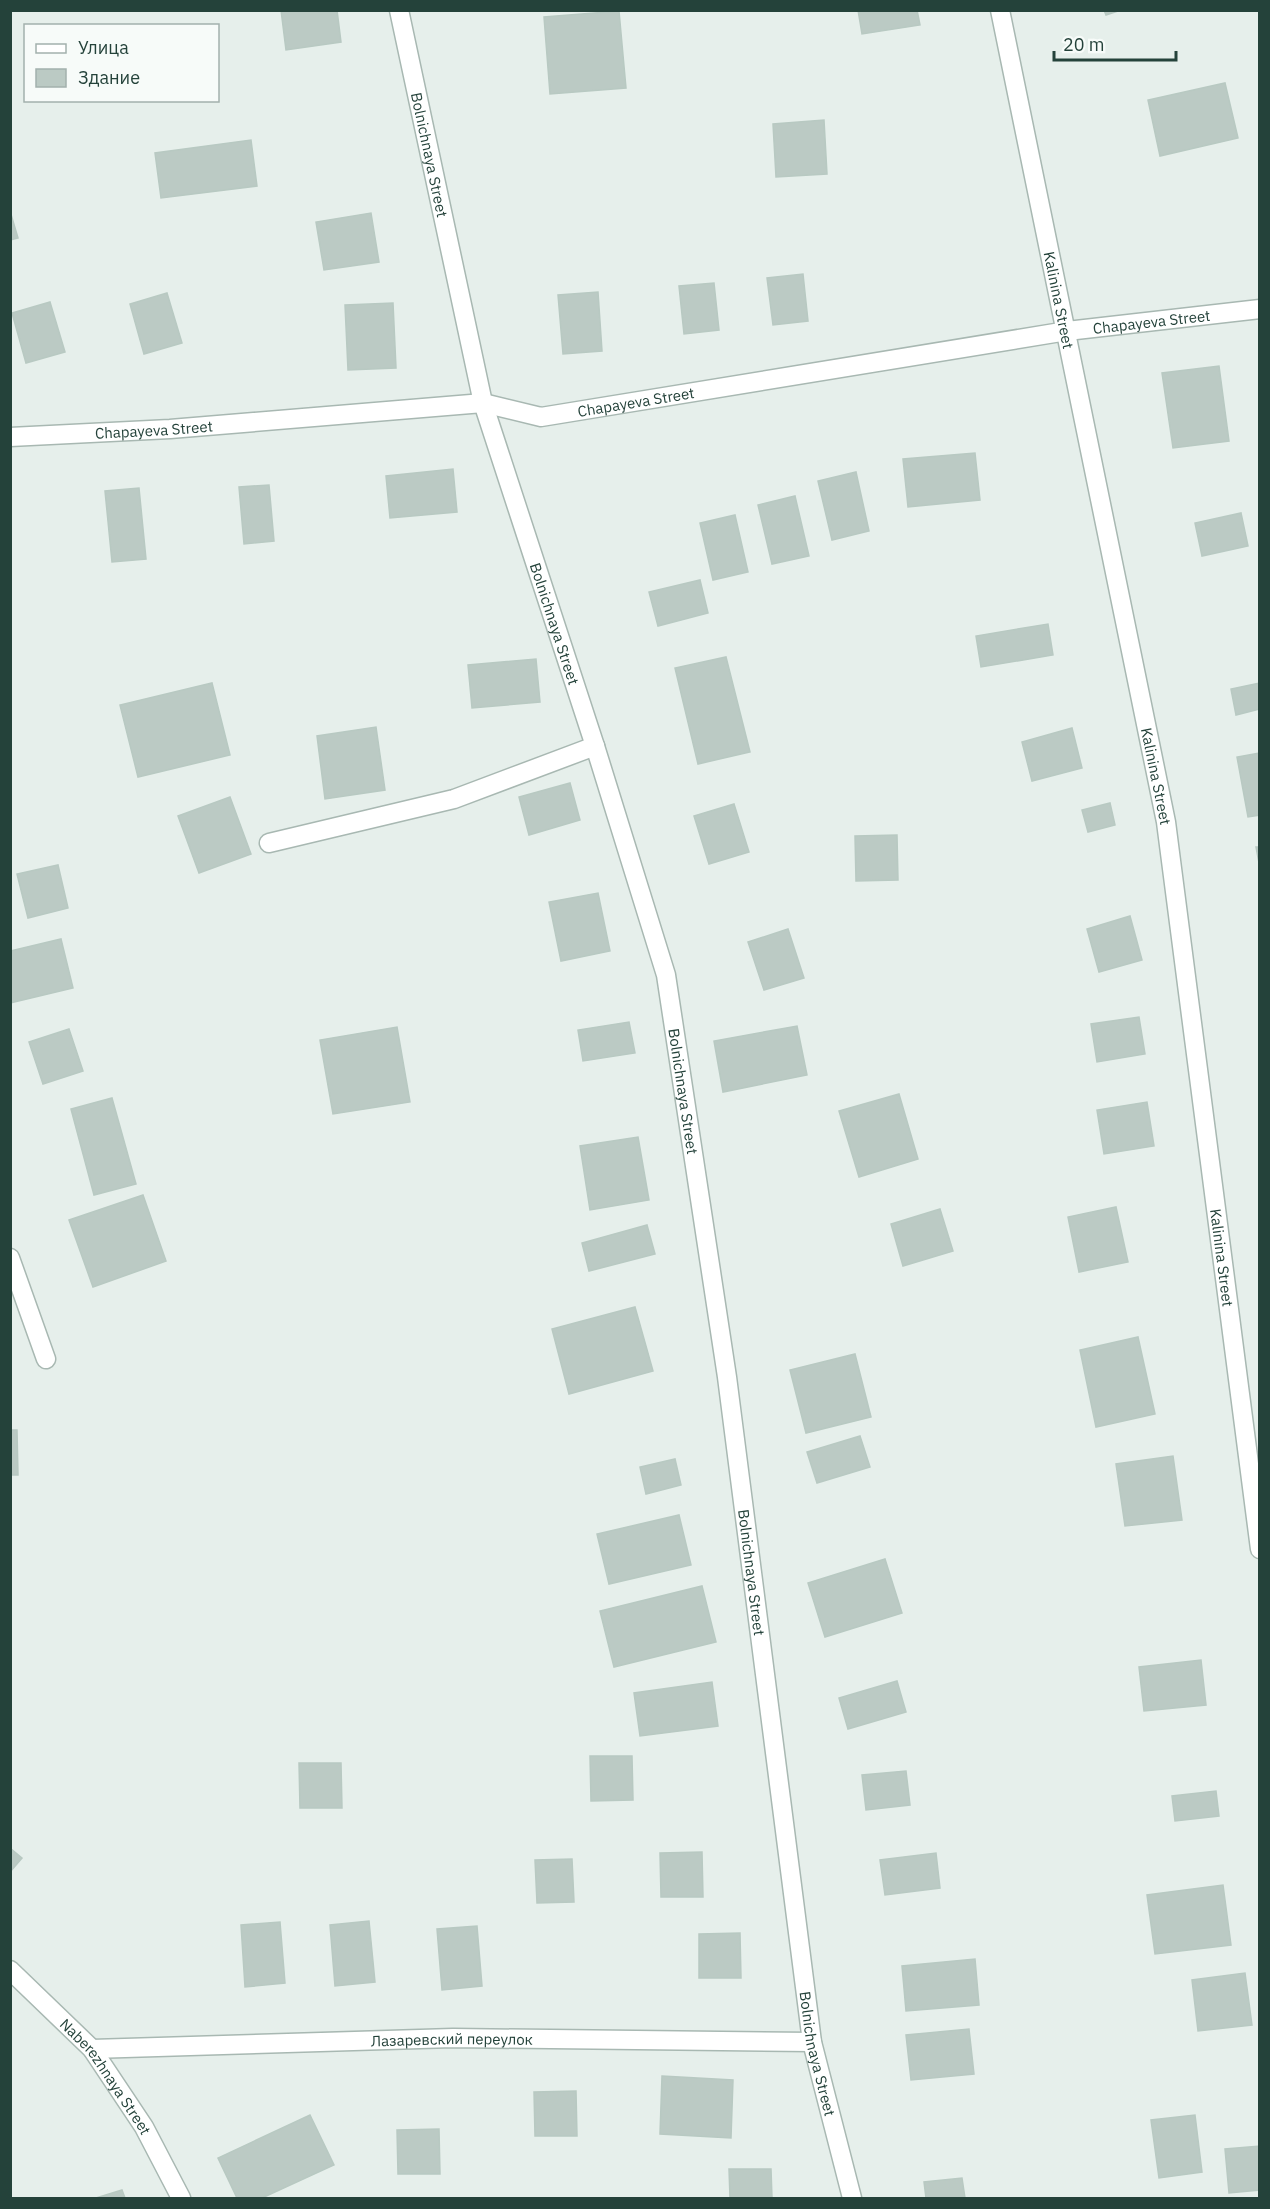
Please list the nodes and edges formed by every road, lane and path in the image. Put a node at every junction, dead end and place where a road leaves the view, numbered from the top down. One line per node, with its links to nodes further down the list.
1 (399, 10): 5 (street, Bolnichnaya Street)
2 (1000, 10): 4 (street, Kalinina Street)
3 (1260, 309): 4 (street, Chapayeva Street)
4 (1067, 331): 5 (street, Chapayeva Street); 11 (street, Kalinina Street)
5 (483, 403): 6 (street, Chapayeva Street); 7 (street, Bolnichnaya Street)
6 (10, 437)
7 (595, 746): 8 (street); 13 (street, Bolnichnaya Street)
8 (269, 843)
9 (10, 1258): 10 (street)
10 (46, 1359)
11 (1260, 1549)
12 (10, 1970): 14 (street, Naberezhnaya Street)
13 (812, 2042): 14 (street, Лазаревский переулок); 16 (street, Bolnichnaya Street)
14 (92, 2049): 15 (street, Naberezhnaya Street)
15 (181, 2199)
16 (852, 2199)

